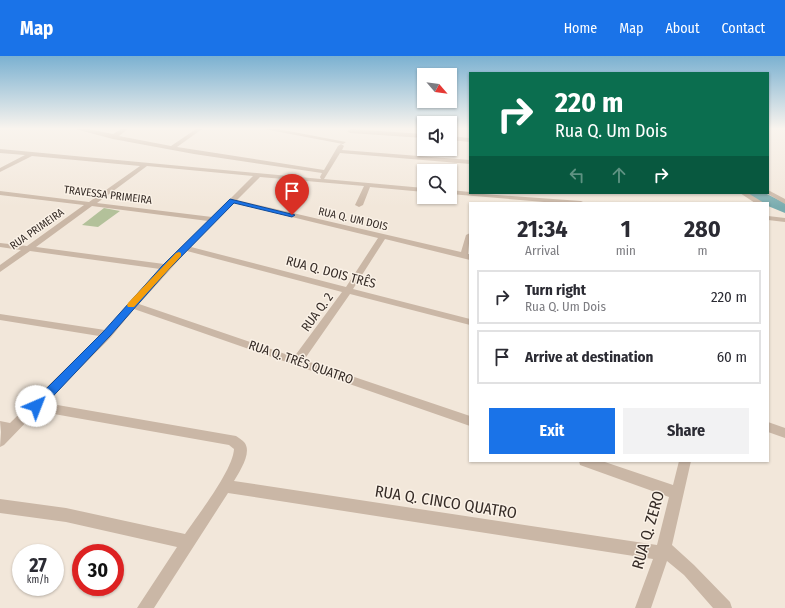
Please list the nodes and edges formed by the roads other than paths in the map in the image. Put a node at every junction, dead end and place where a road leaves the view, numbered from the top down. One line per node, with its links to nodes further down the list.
1 (30, 155): 8 (street)
2 (39, 155): 7 (street)
3 (209, 155): 9 (street)
4 (336, 155): 9 (street)
5 (383, 155): 6 (street)
6 (469, 162)
7 (145, 165): 10 (street); 27 (street, RUA PRIMEIRA)
8 (0, 170)
9 (326, 172): 11 (street)
10 (258, 175): 11 (street); 22 (street)
11 (322, 180): 12 (street)
12 (368, 185): 13 (street); 28 (street)
13 (417, 189)
14 (0, 193): 27 (street, TRAVESSA PRIMEIRA)
15 (457, 193): 17 (street)
16 (769, 193): 26 (street)
17 (469, 194)
18 (471, 194): 20 (street)
19 (745, 194): 25 (street)
20 (482, 195): 21 (street); 23 (street)
21 (507, 195): 24 (street)
22 (232, 201): 29 (street); 32 (street, RUA Q. UM DOIS)
23 (480, 202)
24 (572, 202)
25 (758, 202)
26 (785, 202)
27 (91, 204): 29 (street, TRAVESSA PRIMEIRA); 36 (street, RUA PRIMEIRA)
28 (359, 205)
29 (214, 219): 35 (street)
30 (771, 219): 31 (street)
31 (784, 220)
32 (382, 237): 37 (street, RUA Q. UM DOIS); 40 (street, RUA Q. 2)
33 (469, 242): 37 (street)
34 (0, 245): 36 (street)
35 (186, 248): 38 (street); 40 (street, RUA Q. DOIS TRÊS)
36 (27, 249): 38 (street); 39 (street, RUA PRIMEIRA)
37 (467, 256)
38 (166, 267): 41 (street)
39 (0, 268)
40 (348, 290): 43 (street, RUA Q. DOIS TRÊS); 45 (street, RUA Q. 2)
41 (131, 305): 44 (street); 45 (street, RUA Q. TRÊS QUATRO)
42 (0, 317): 44 (street)
43 (469, 322)
44 (106, 334): 46 (street)
45 (297, 361): 47 (street, RUA Q. TRÊS QUATRO)
46 (36, 406): 49 (street); 54 (street)
47 (469, 421)
48 (769, 427): 50 (street)
49 (6, 428): 51 (street)
50 (785, 433)
51 (0, 441)
52 (588, 462): 55 (street)
53 (685, 462): 55 (street, RUA Q. ZERO)
54 (225, 486): 57 (street); 58 (street, RUA Q. CINCO QUATRO)
55 (677, 493): 58 (street, RUA Q. ZERO)
56 (0, 506): 57 (street)
57 (189, 542): 59 (street)
58 (663, 551): 60 (street, RUA Q. ZERO); 61 (street)
59 (145, 608)
60 (643, 608)
61 (724, 608)

